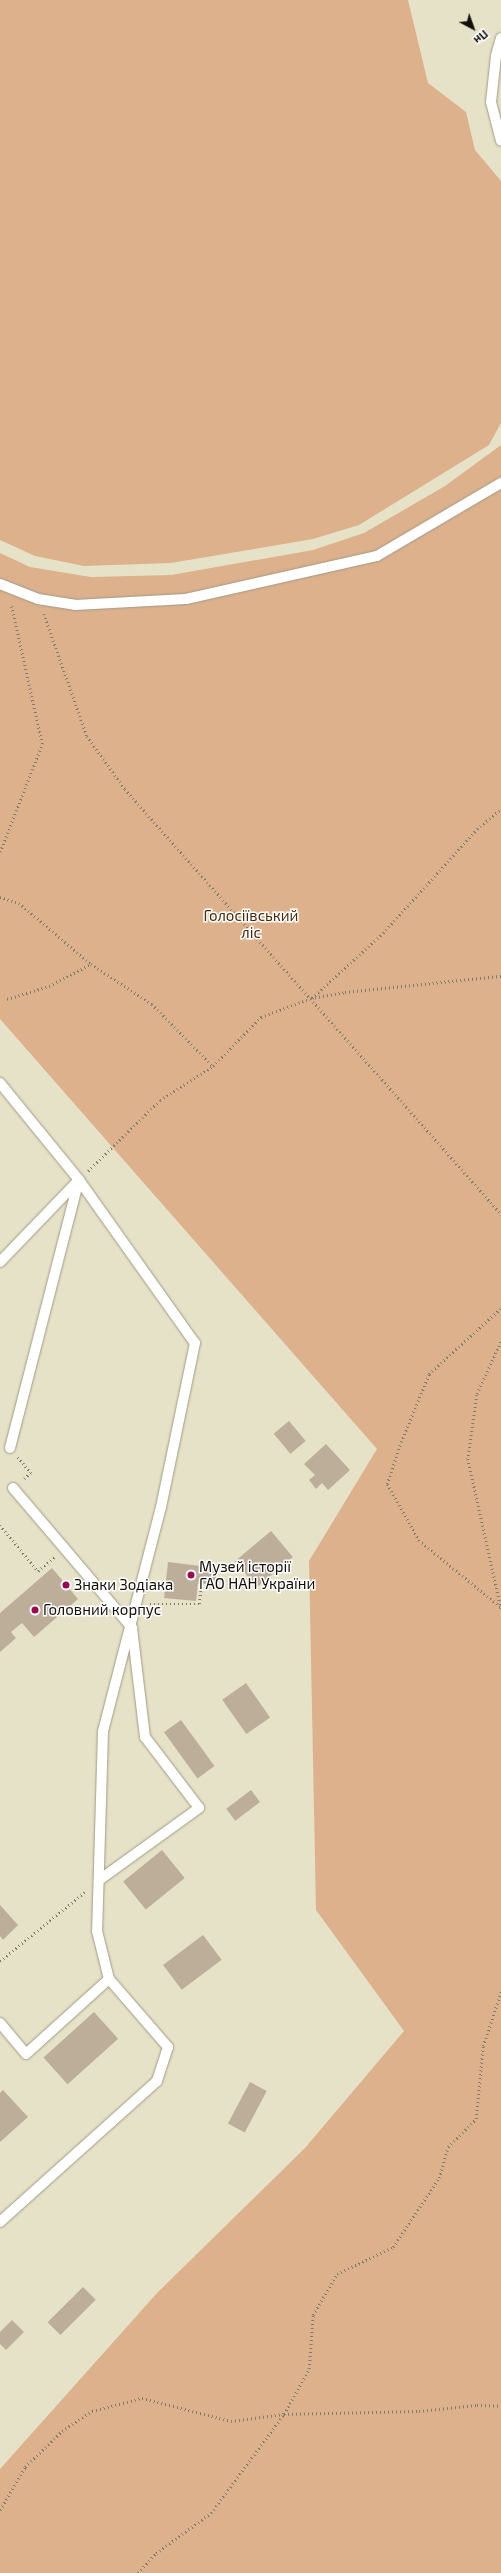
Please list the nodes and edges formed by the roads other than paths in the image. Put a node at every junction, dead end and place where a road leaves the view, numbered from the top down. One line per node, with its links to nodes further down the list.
1 (501, 38): 2 (lane)
2 (501, 141)
3 (501, 483): 4 (lane)
4 (4, 587)
5 (0, 1083): 6 (lane)
6 (78, 1180): 7 (lane); 8 (lane); 10 (lane)
7 (0, 1262)
8 (10, 1448)
9 (13, 1488): 10 (lane)
10 (132, 1628): 11 (lane); 11 (lane)
11 (99, 1880): 12 (lane)
12 (109, 1979): 13 (lane); 14 (lane)
13 (0, 2023)
14 (0, 2222)

